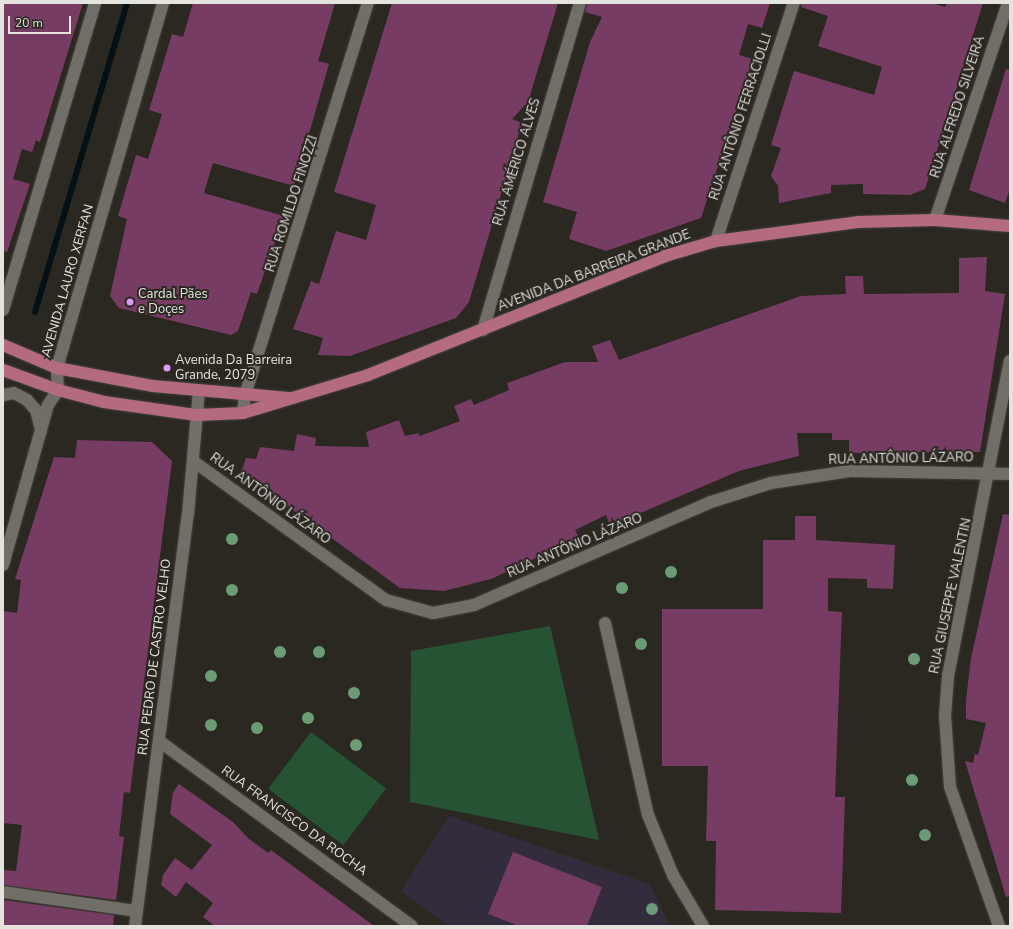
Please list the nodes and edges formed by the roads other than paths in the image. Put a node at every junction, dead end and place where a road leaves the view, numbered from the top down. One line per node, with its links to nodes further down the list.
1 (95, 3): 10 (street)
2 (163, 3): 14 (street, AVENIDA LAURO XERFAN)
3 (368, 3): 19 (street, RUA ROMILDO FINOZZI)
4 (580, 3): 11 (street, RUA AMÉRICO ALVES)
5 (794, 3): 9 (street, RUA ANTÔNIO FERRACIOLLI)
6 (1008, 3): 7 (street, RUA ALFREDO SILVEIRA)
7 (935, 220): 8 (main road, AVENIDA DA BARREIRA GRANDE); 9 (main road, AVENIDA DA BARREIRA GRANDE)
8 (1010, 226)
9 (716, 241): 11 (main road, AVENIDA DA BARREIRA GRANDE)
10 (3, 310)
11 (483, 330): 20 (main road, AVENIDA DA BARREIRA GRANDE)
12 (3, 345): 14 (main road, AVENIDA DA BARREIRA GRANDE)
13 (1010, 361): 25 (street, RUA GIUSEPPE VALENTIN)
14 (57, 368): 16 (street, AVENIDA LAURO XERFAN); 17 (main road, AVENIDA DA BARREIRA GRANDE)
15 (3, 370): 16 (main road, AVENIDA DA BARREIRA GRANDE)
16 (58, 390): 22 (main road, AVENIDA DA BARREIRA GRANDE); 23 (street)
17 (199, 391): 19 (main road, AVENIDA DA BARREIRA GRANDE); 22 (street, RUA PEDRO DE CASTRO VELHO)
18 (3, 395): 23 (street)
19 (245, 395): 20 (main road, AVENIDA DA BARREIRA GRANDE); 21 (street, RUA ROMILDO FINOZZI)
20 (296, 398): 21 (main road, AVENIDA DA BARREIRA GRANDE)
21 (243, 413): 22 (main road, AVENIDA DA BARREIRA GRANDE)
22 (197, 415): 24 (street, RUA PEDRO DE CASTRO VELHO)
23 (41, 431): 27 (street)
24 (193, 461): 25 (street, RUA ANTÔNIO LÁZARO); 29 (street, RUA PEDRO DE CASTRO VELHO)
25 (990, 473): 26 (street, RUA ANTÔNIO LÁZARO); 35 (street, RUA GIUSEPPE VALENTIN)
26 (1010, 474)
27 (3, 565)
28 (605, 623): 34 (street)
29 (159, 740): 31 (street, RUA PEDRO DE CASTRO VELHO); 33 (street, RUA FRANCISCO DA ROCHA)
30 (3, 892): 31 (street)
31 (137, 911): 32 (street, RUA PEDRO DE CASTRO VELHO)
32 (135, 926)
33 (412, 926)
34 (703, 926)
35 (999, 926)

